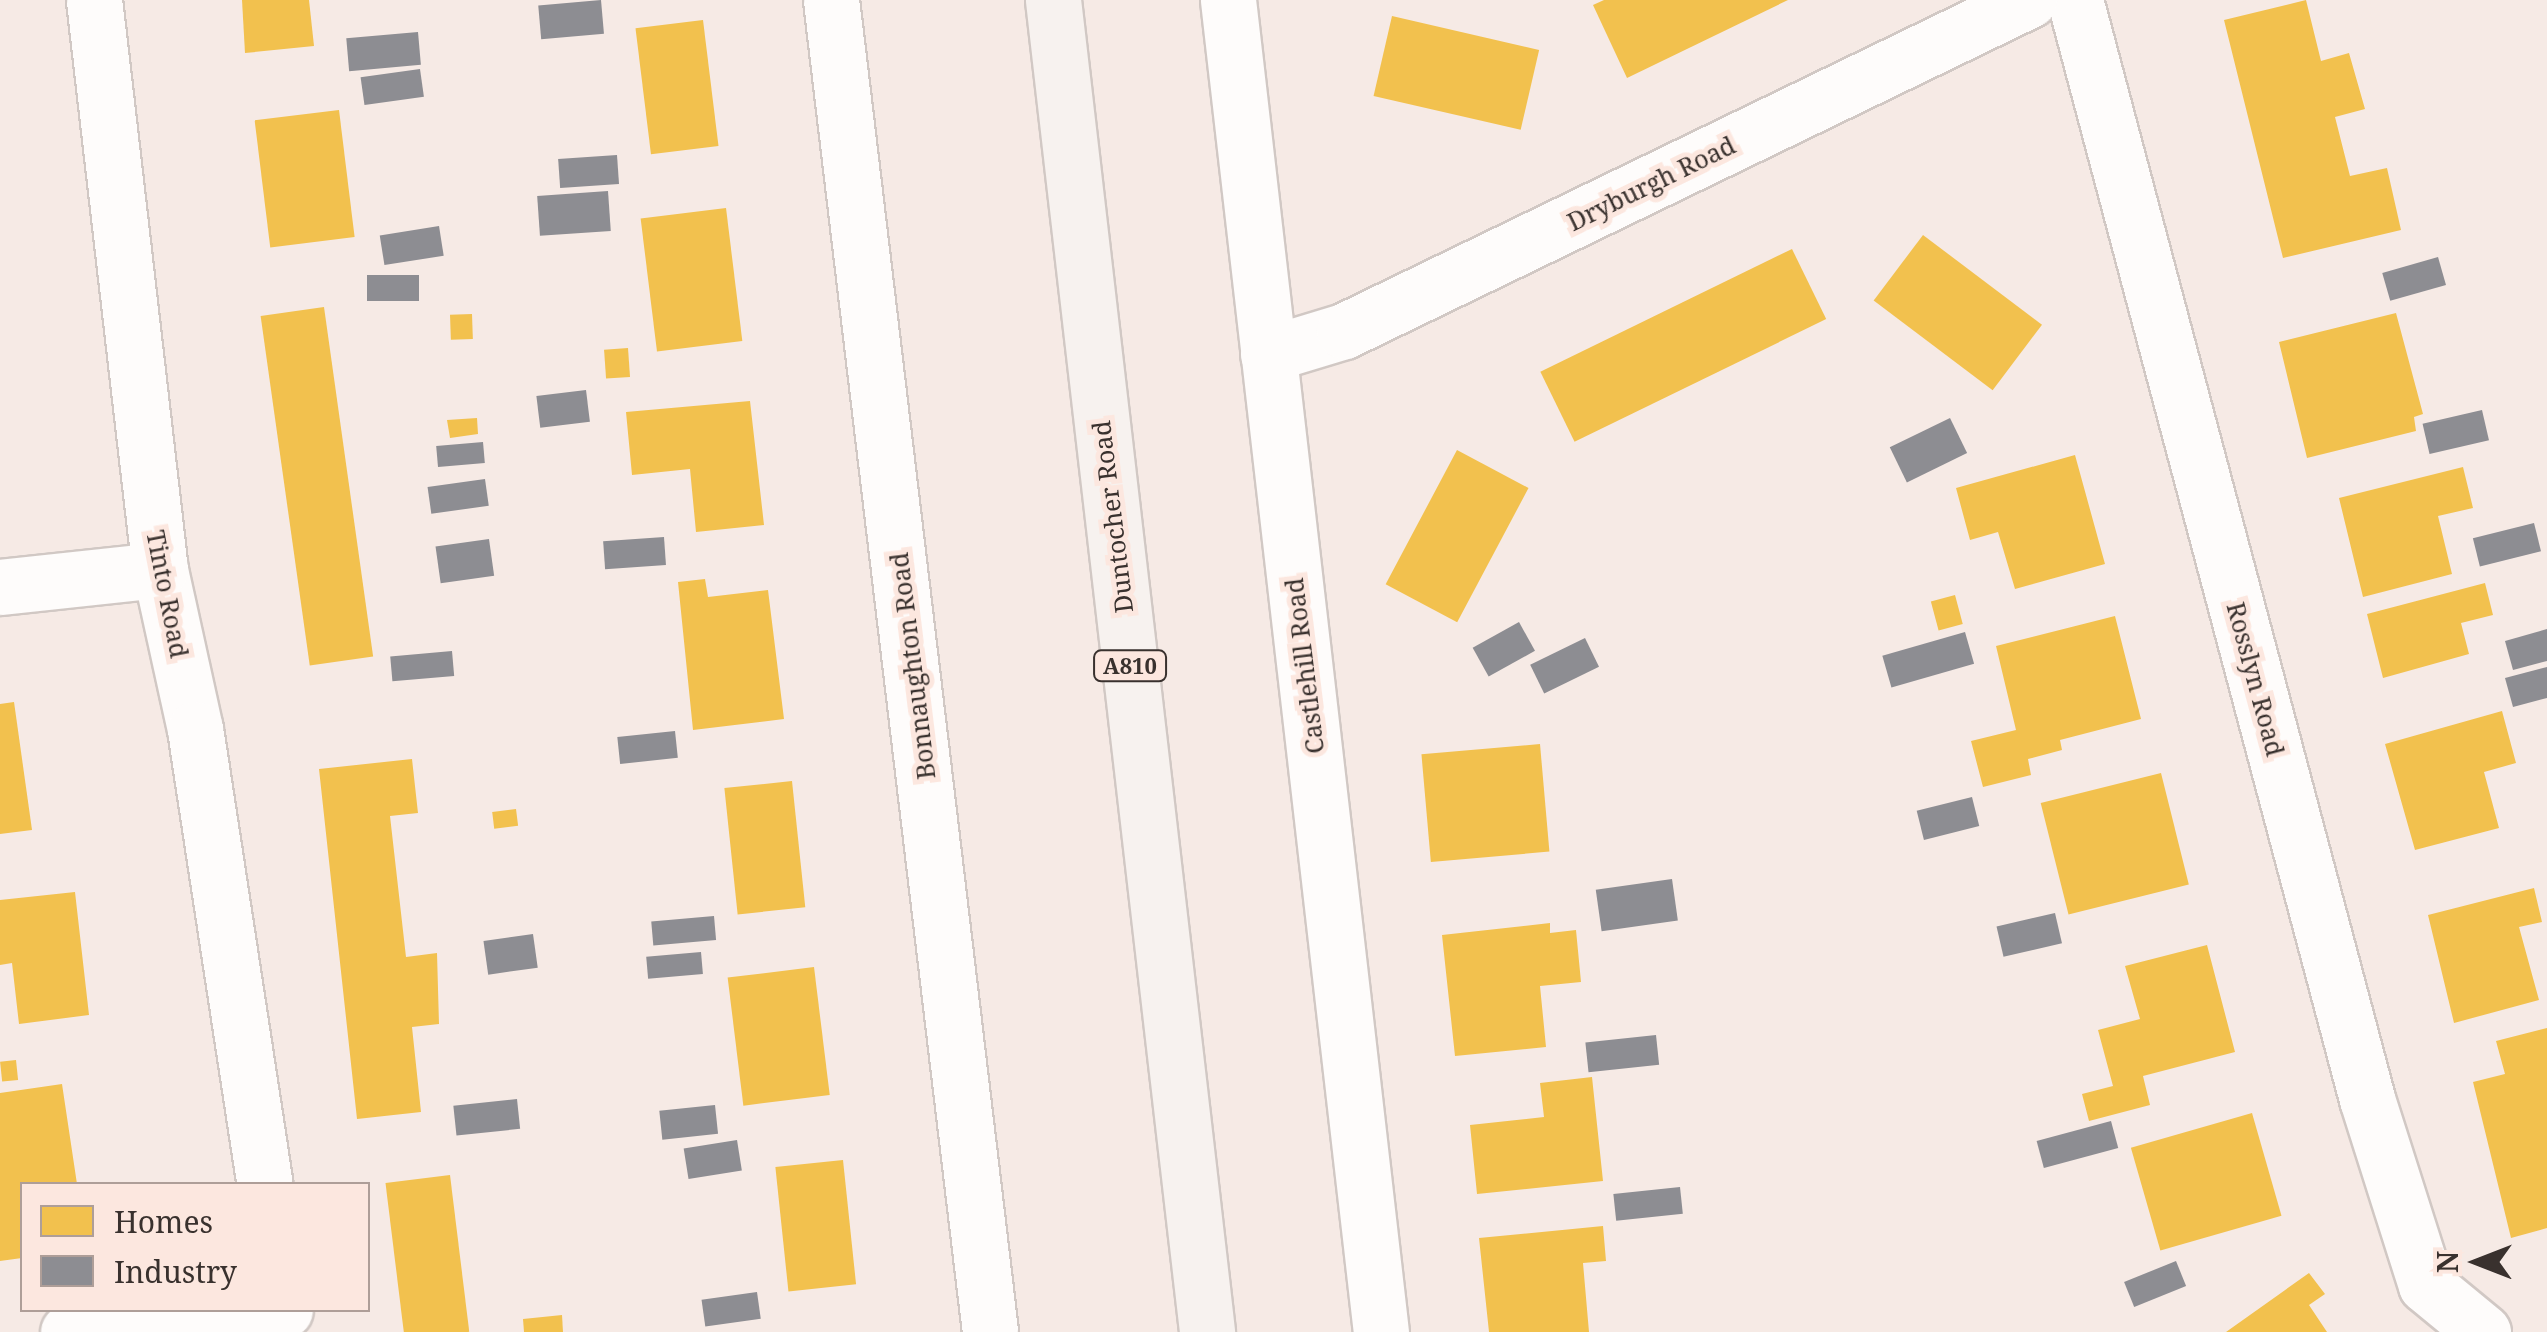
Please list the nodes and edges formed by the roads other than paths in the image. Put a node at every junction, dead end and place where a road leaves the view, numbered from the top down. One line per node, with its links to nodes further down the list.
1 (94, 0): 8 (street, Tinto Road)
2 (832, 0): 13 (street, Bonnaughton Road)
3 (1052, 0): 14 (main road, Duntocher Road / A810)
4 (1228, 0): 7 (street, Castlehill Road)
5 (2029, 0): 7 (street, Dryburgh Road)
6 (2076, 0): 16 (street, Rosslyn Road)
7 (1268, 354): 15 (street, Castlehill Road)
8 (160, 570): 9 (street); 10 (street, Tinto Road)
9 (0, 587)
10 (266, 1182)
11 (265, 1312): 12 (street)
12 (68, 1332)
13 (990, 1332)
14 (1207, 1332)
15 (1381, 1332)
16 (2483, 1332)

